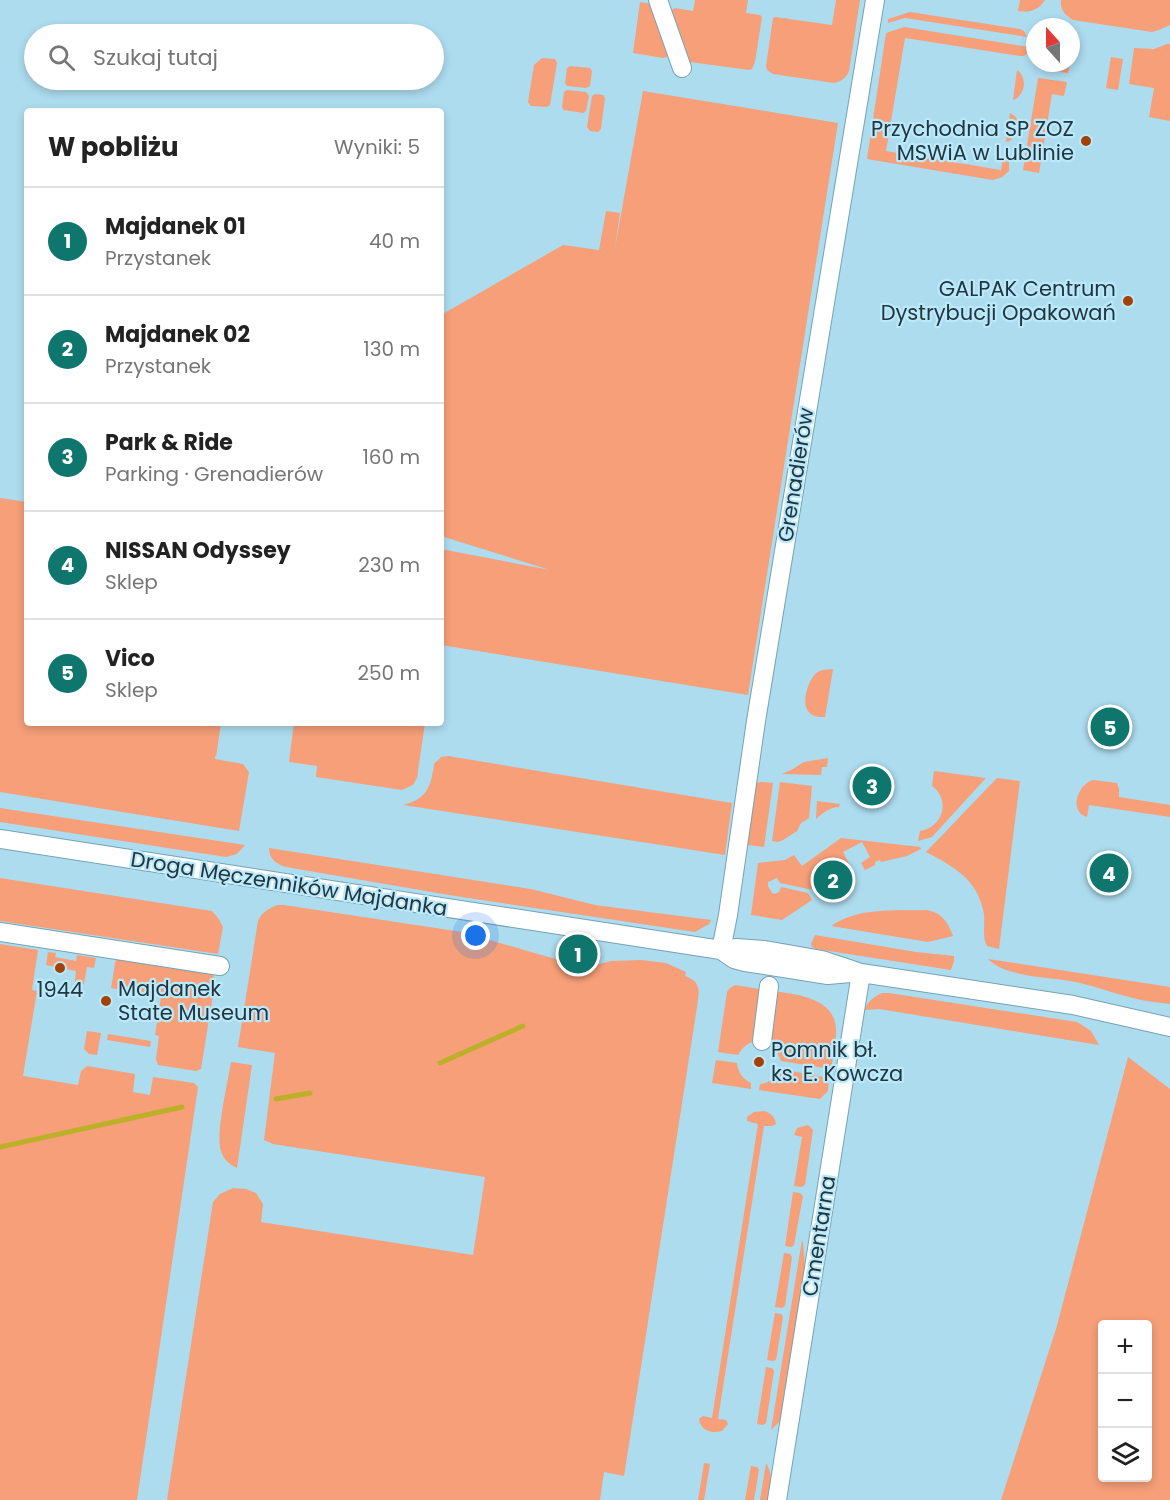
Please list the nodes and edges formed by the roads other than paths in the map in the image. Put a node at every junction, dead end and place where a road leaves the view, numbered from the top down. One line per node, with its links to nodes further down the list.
1 (658, 0): 3 (street)
2 (875, 0): 6 (street, Grenadierów)
3 (682, 68)
4 (0, 839): 6 (street, Droga Męczenników Majdanka)
5 (0, 932): 7 (street)
6 (721, 950): 8 (street, Droga Męczenników Majdanka); 9 (street, Droga Męczenników Majdanka)
7 (219, 966)
8 (861, 973): 9 (street, Droga Męczenników Majdanka); 11 (street, Droga Męczenników Majdanka); 12 (street, Cmentarna)
9 (828, 975): 12 (street)
10 (769, 986): 15 (street)
11 (1073, 1005): 13 (street, Droga Męczenników Majdanka); 14 (street, Droga Męczenników Majdanka)
12 (855, 1011): 16 (street, Cmentarna)
13 (1170, 1015)
14 (1170, 1027)
15 (762, 1038)
16 (777, 1500)

